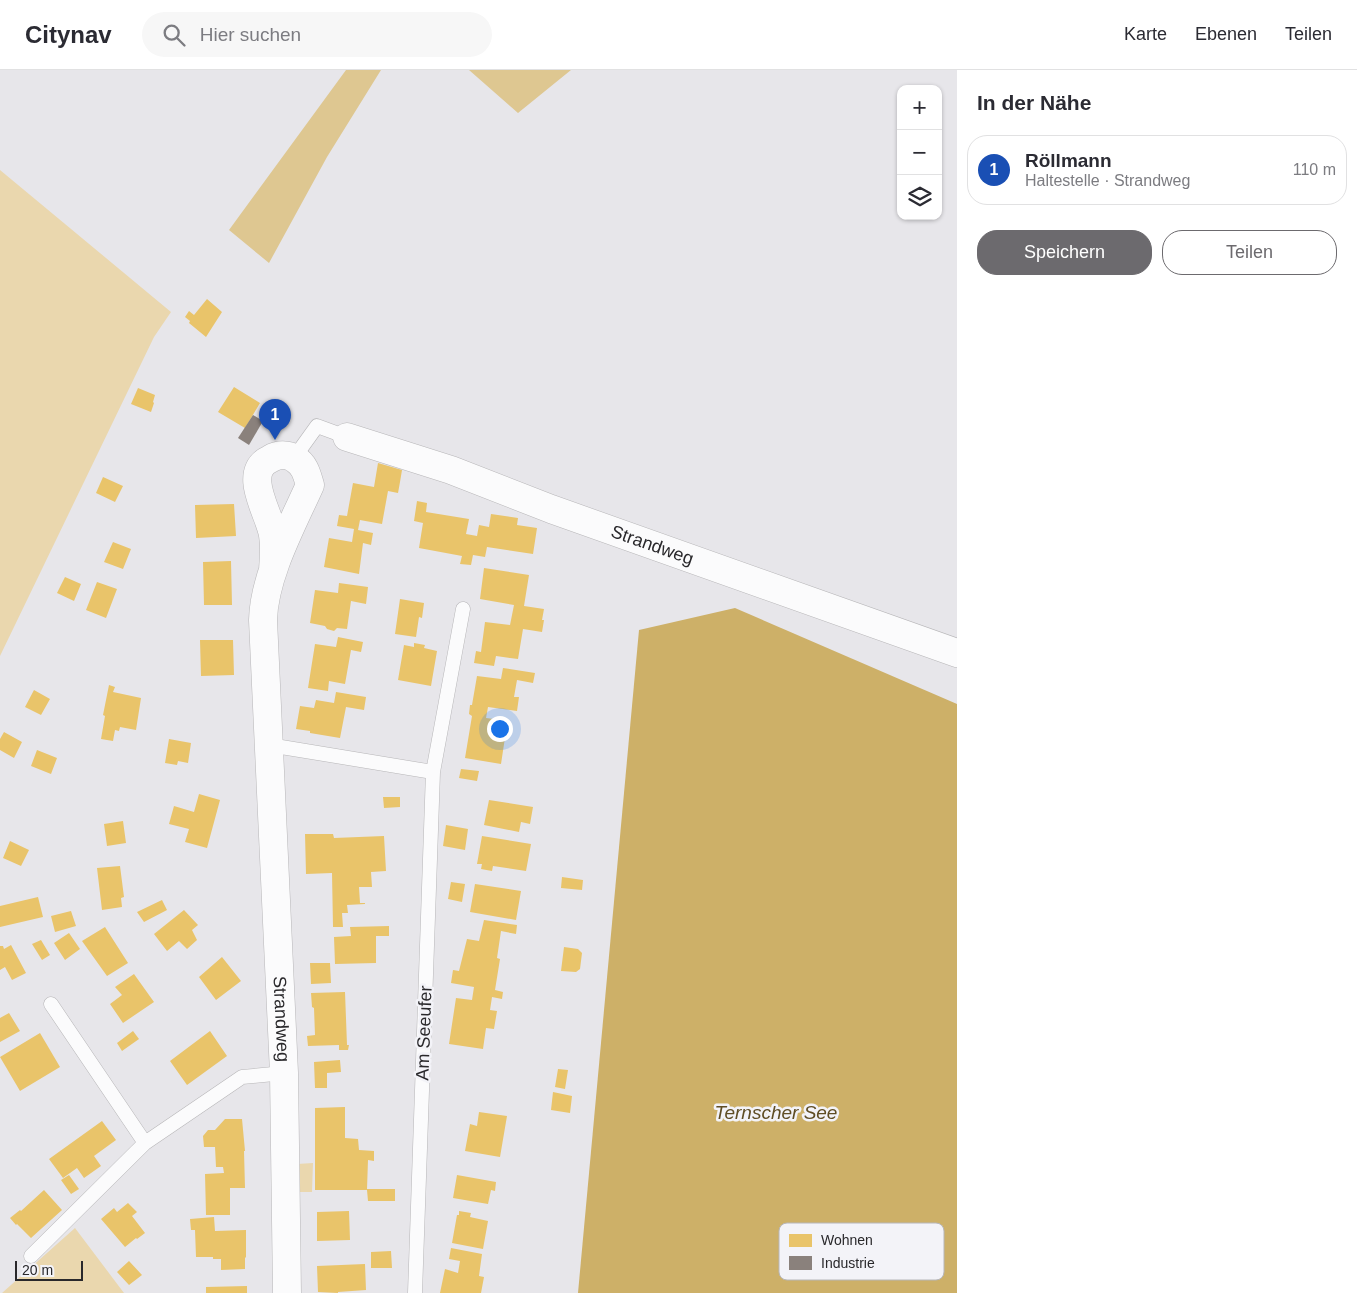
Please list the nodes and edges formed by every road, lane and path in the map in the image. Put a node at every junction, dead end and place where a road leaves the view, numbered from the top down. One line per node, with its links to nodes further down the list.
1 (347, 437): 2 (lane); 5 (street, Strandweg)
2 (294, 458): 3 (street, Strandweg); 3 (street, Strandweg)
3 (273, 570): 6 (street, Strandweg)
4 (463, 610): 7 (lane)
5 (957, 653)
6 (269, 745): 7 (lane); 9 (street, Strandweg)
7 (433, 772): 13 (lane, Am Seeufer)
8 (51, 1004): 10 (lane)
9 (284, 1073): 10 (lane); 12 (street, Strandweg)
10 (145, 1143): 11 (lane)
11 (31, 1256)
12 (287, 1293)
13 (415, 1293)

